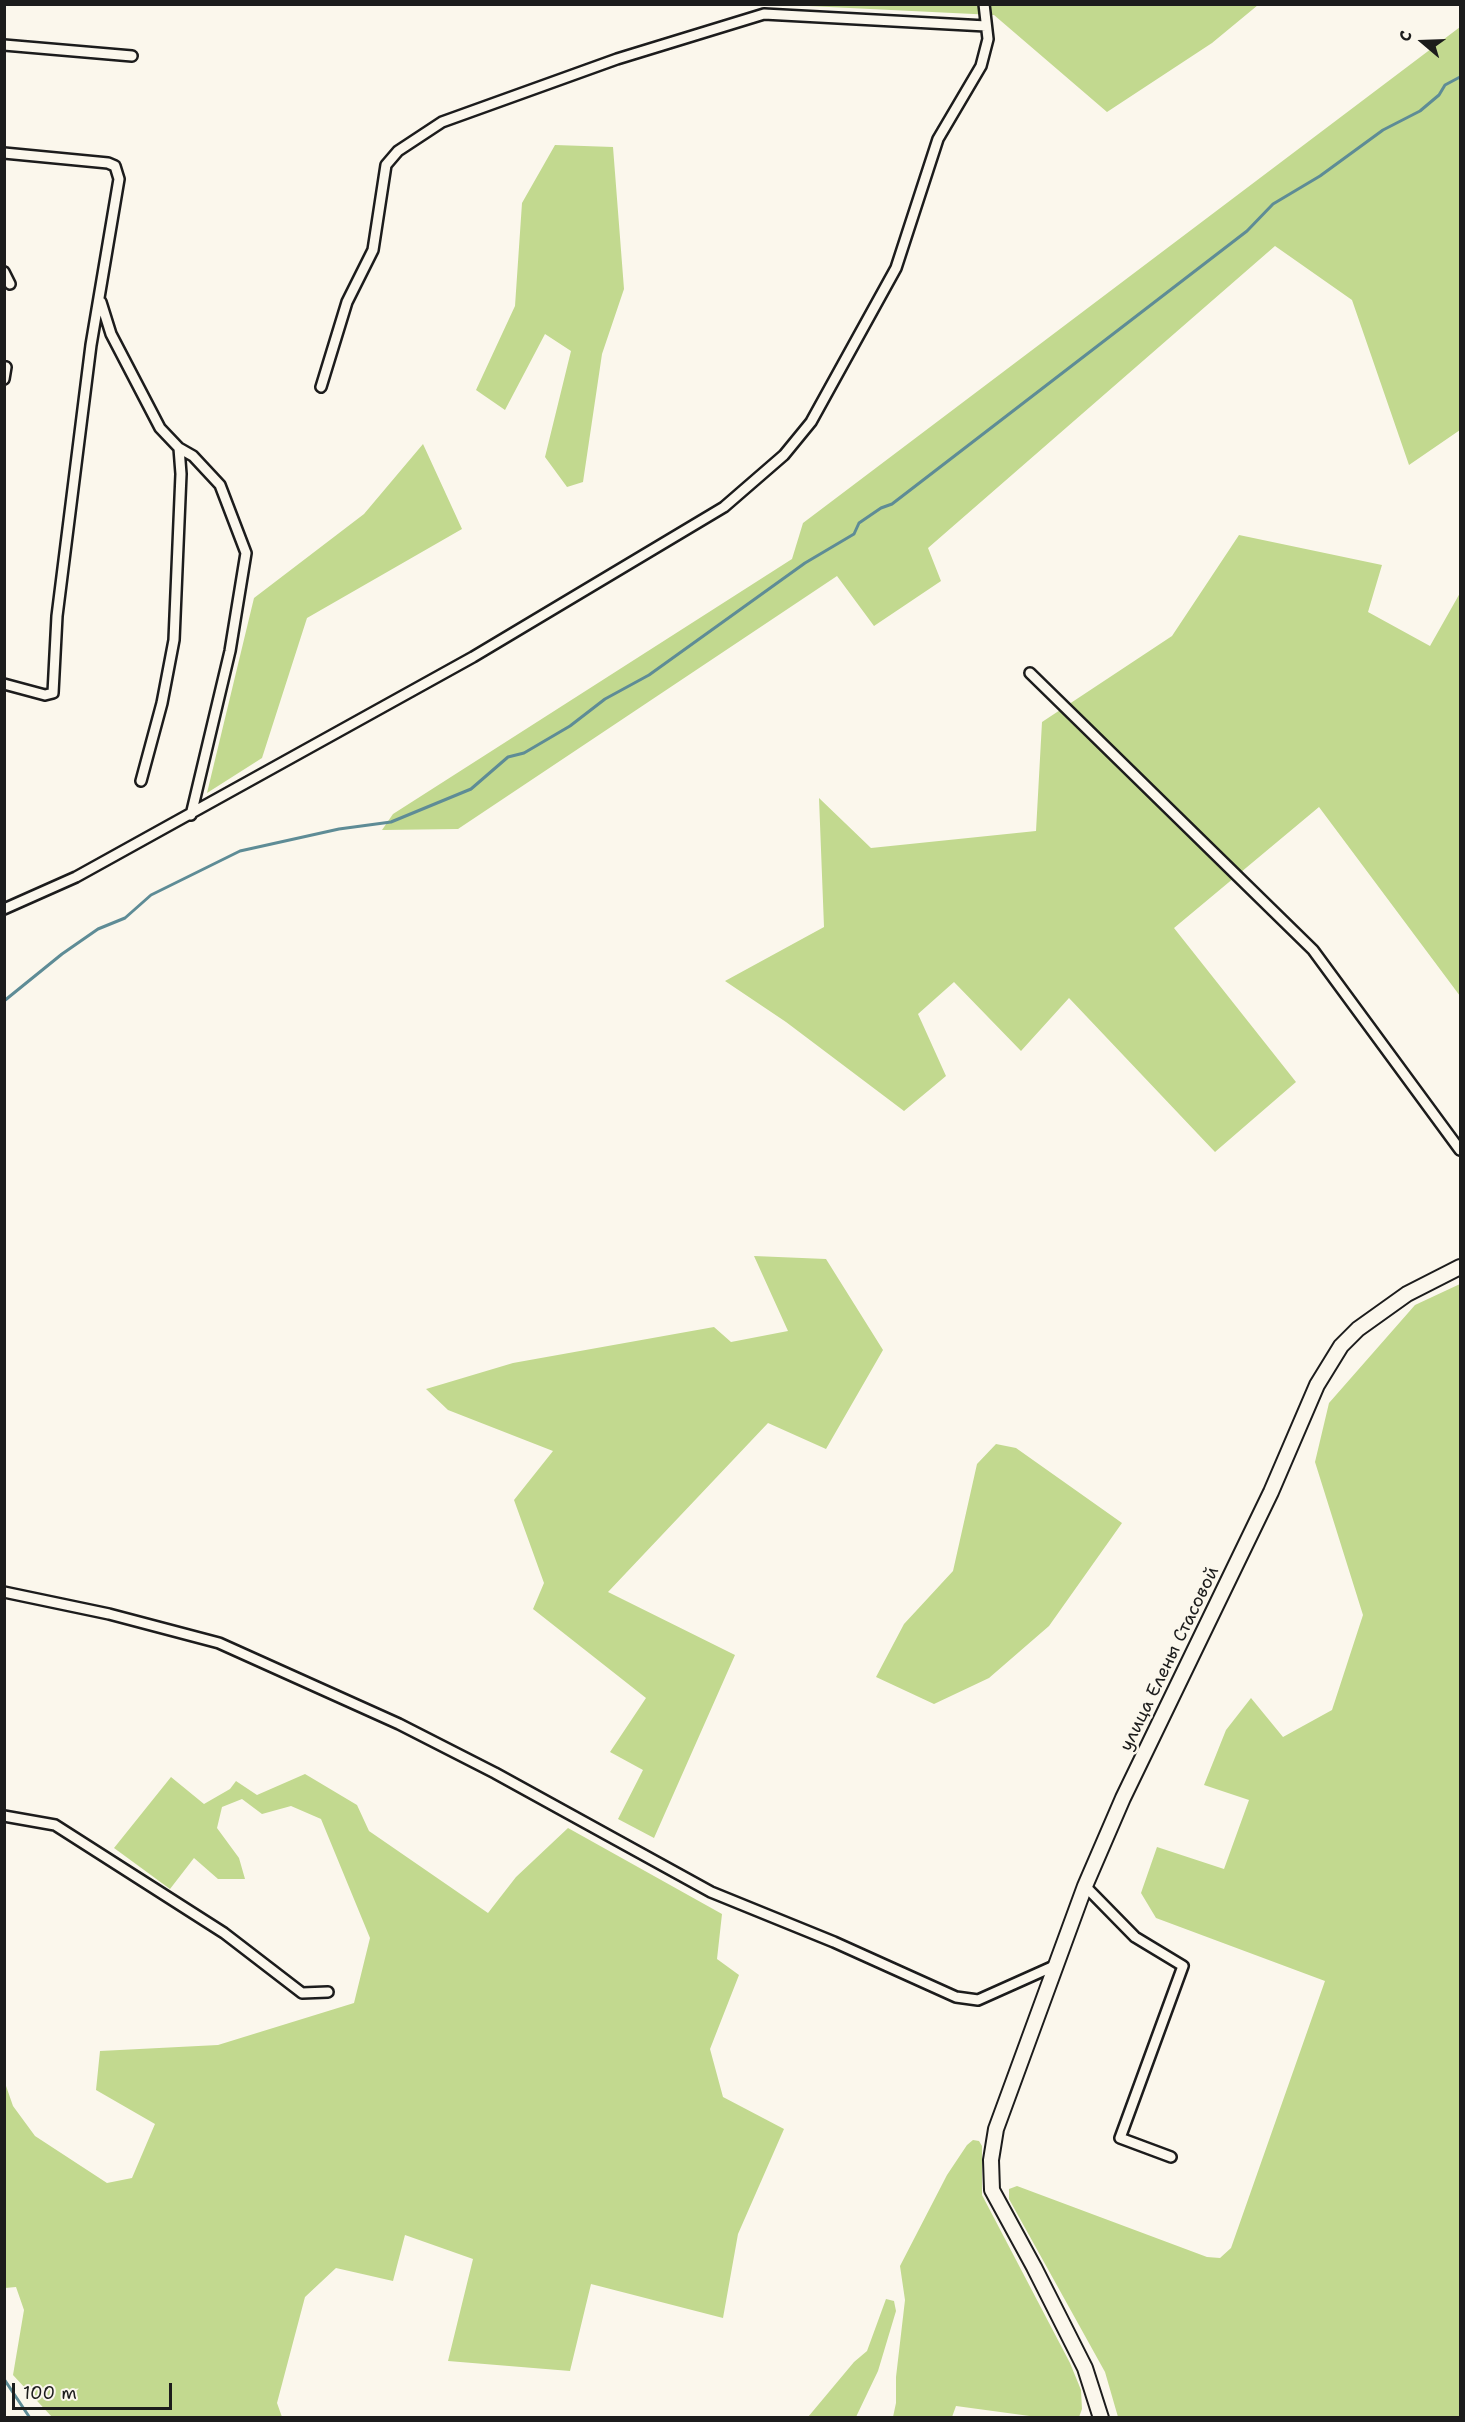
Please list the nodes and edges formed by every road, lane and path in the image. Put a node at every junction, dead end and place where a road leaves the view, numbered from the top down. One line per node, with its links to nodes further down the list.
1 (984, 4): 2 (street)
2 (986, 26): 11 (street); 16 (street)
3 (4, 45): 4 (street)
4 (132, 56)
5 (4, 153): 8 (street)
6 (4, 272): 7 (street)
7 (10, 284)
8 (100, 298): 12 (street); 14 (street)
9 (6, 367): 10 (street)
10 (4, 379)
11 (321, 387)
12 (179, 448): 15 (street); 16 (street)
13 (1030, 673): 18 (street)
14 (4, 684)
15 (141, 781)
16 (191, 815): 17 (street)
17 (4, 909)
18 (1461, 1150)
19 (1461, 1267): 22 (main road, улица Елены Стасовой)
20 (4, 1592): 23 (street)
21 (4, 1816): 24 (street)
22 (1084, 1886): 23 (main road, улица Елены Стасовой); 25 (street)
23 (1054, 1965): 26 (main road, улица Елены Стасовой)
24 (328, 1992)
25 (1171, 2157)
26 (1101, 2418)

